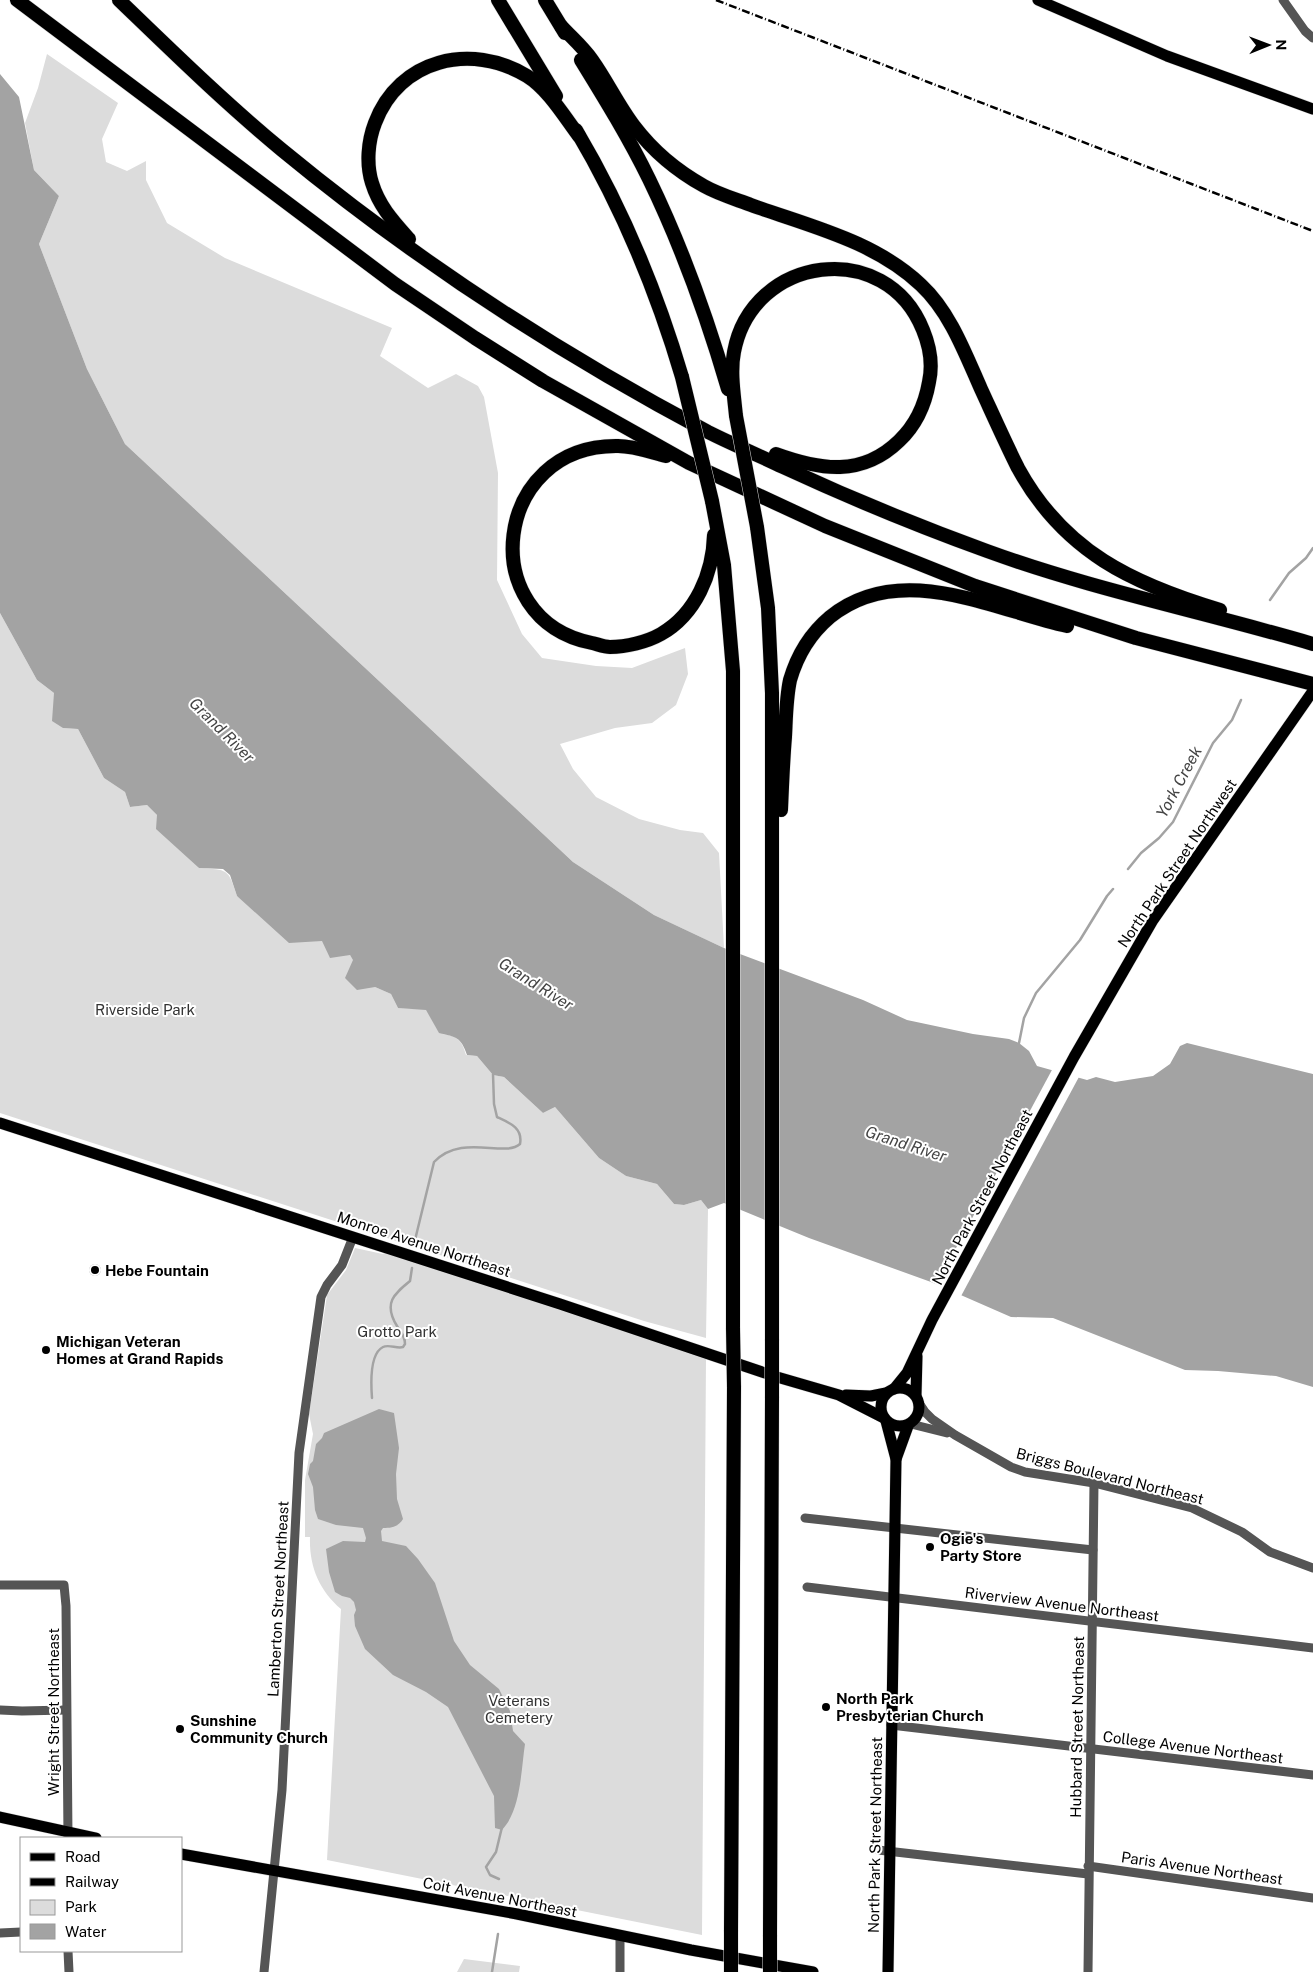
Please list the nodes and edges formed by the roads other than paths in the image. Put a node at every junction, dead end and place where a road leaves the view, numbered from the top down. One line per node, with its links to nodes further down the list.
1 (17, 0): 14 (highway)
2 (119, 0): 11 (highway)
3 (498, 0): 10 (highway)
4 (544, 0): 7 (highway)
5 (1038, 0): 9 (main road)
6 (1283, 0): 8 (street)
7 (561, 26): 12 (highway); 17 (highway)
8 (1313, 38)
9 (1313, 110)
10 (579, 136): 11 (highway); 15 (highway, bridge)
11 (428, 261): 13 (highway)
12 (736, 416): 13 (highway); 20 (highway, bridge)
13 (710, 433): 17 (highway)
14 (689, 463): 15 (highway); 16 (highway)
15 (713, 507): 62 (highway, bridge)
16 (1136, 638): 18 (highway); 20 (highway)
17 (1310, 643)
18 (1313, 684)
19 (1313, 691): 21 (main road, North Park Street Northwest)
20 (772, 870): 63 (highway, bridge)
21 (1074, 1057): 24 (main road, North Park Street Northeast)
22 (0, 1123): 23 (main road, Monroe Avenue Northeast)
23 (353, 1237): 26 (main road, Monroe Avenue Northeast); 52 (street, Lamberton Street Northeast)
24 (917, 1351): 25 (main road, North Park Street Northeast); 27 (main road, North Park Street Northeast)
25 (890, 1391): 26 (main road, Monroe Avenue Northeast); 27 (main road); 28 (main road)
26 (839, 1395): 28 (main road, Monroe Avenue Northeast)
27 (918, 1399): 29 (main road); 30 (street, Briggs Boulevard Northeast)
28 (885, 1419): 29 (main road); 31 (main road, North Park Street Northeast)
29 (910, 1425): 30 (street, Briggs Boulevard Northeast); 31 (main road, North Park Street Northeast)
30 (955, 1435): 32 (street, Briggs Boulevard Northeast)
31 (896, 1459): 34 (main road, North Park Street Northeast)
32 (1094, 1483): 35 (street, Hubbard Street Northeast); 36 (street, Briggs Boulevard Northeast)
33 (805, 1518): 34 (street)
34 (894, 1529): 35 (street); 39 (main road, North Park Street Northeast)
35 (1093, 1550): 40 (street, Hubbard Street Northeast)
36 (1313, 1568)
37 (0, 1585): 43 (street, Wright Street Northeast)
38 (807, 1587): 39 (street, Riverview Avenue Northeast)
39 (894, 1597): 40 (street, Riverview Avenue Northeast); 44 (main road, North Park Street Northeast)
40 (1093, 1621): 41 (street, Riverview Avenue Northeast); 45 (street, Hubbard Street Northeast)
41 (1313, 1648)
42 (0, 1710): 43 (street)
43 (66, 1710): 48 (street, Wright Street Northeast)
44 (891, 1725): 45 (street, College Avenue Northeast); 50 (main road, North Park Street Northeast)
45 (1090, 1749): 46 (street, College Avenue Northeast); 53 (street, Hubbard Street Northeast)
46 (1313, 1775)
47 (0, 1817): 48 (main road)
48 (68, 1836): 49 (main road)
49 (82, 1837)
50 (884, 1850): 53 (street, Paris Avenue Northeast); 65 (main road, North Park Street Northeast)
51 (182, 1854): 52 (main road, Coit Avenue Northeast)
52 (273, 1870): 57 (main road, Coit Avenue Northeast); 60 (street, Lamberton Street Northeast)
53 (1088, 1870): 54 (street, Paris Avenue Northeast); 66 (street, Hubbard Street Northeast)
54 (1313, 1898)
55 (20, 1932): 56 (street)
56 (0, 1933)
57 (620, 1936): 61 (street); 64 (main road, Coit Avenue Northeast)
58 (68, 1952): 59 (street)
59 (69, 1972)
60 (264, 1972)
61 (620, 1972)
62 (731, 1972)
63 (770, 1972)
64 (813, 1972)
65 (888, 1972)
66 (1088, 1972)

